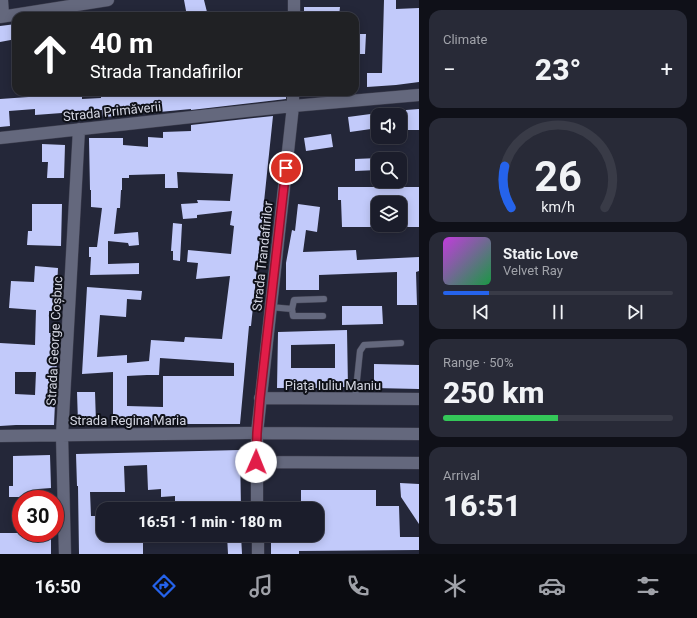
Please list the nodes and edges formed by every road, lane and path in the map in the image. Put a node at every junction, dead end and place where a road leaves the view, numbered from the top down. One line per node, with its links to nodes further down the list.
1 (2, 0): 7 (street)
2 (108, 0): 4 (street)
3 (294, 0): 5 (street)
4 (32, 12)
5 (294, 12)
6 (12, 15): 7 (street)
7 (1, 17)
8 (419, 95): 10 (street, Strada Primăverii)
9 (293, 96): 10 (street, Strada Trandafirilor)
10 (293, 106): 11 (street, Strada Primăverii); 14 (street, Strada Trandafirilor)
11 (79, 129): 12 (street, Strada Primăverii); 22 (street, Strada George Coșbuc)
12 (0, 138)
13 (324, 299): 15 (lane)
14 (270, 307): 15 (lane); 18 (street, Strada Trandafirilor)
15 (292, 309): 16 (lane)
16 (324, 316)
17 (401, 343): 19 (lane)
18 (260, 398): 19 (street, Piața Iuliu Maniu); 21 (street)
19 (355, 399): 20 (street, Piața Iuliu Maniu)
20 (418, 400)
21 (257, 433): 22 (street, Strada Regina Maria); 23 (street); 25 (street)
22 (62, 434): 24 (street, Strada Regina Maria); 29 (street, Strada George Coșbuc)
23 (419, 434)
24 (0, 436)
25 (256, 462): 26 (street); 27 (street)
26 (418, 462)
27 (257, 502)
28 (258, 542): 30 (street)
29 (65, 554)
30 (258, 554)

